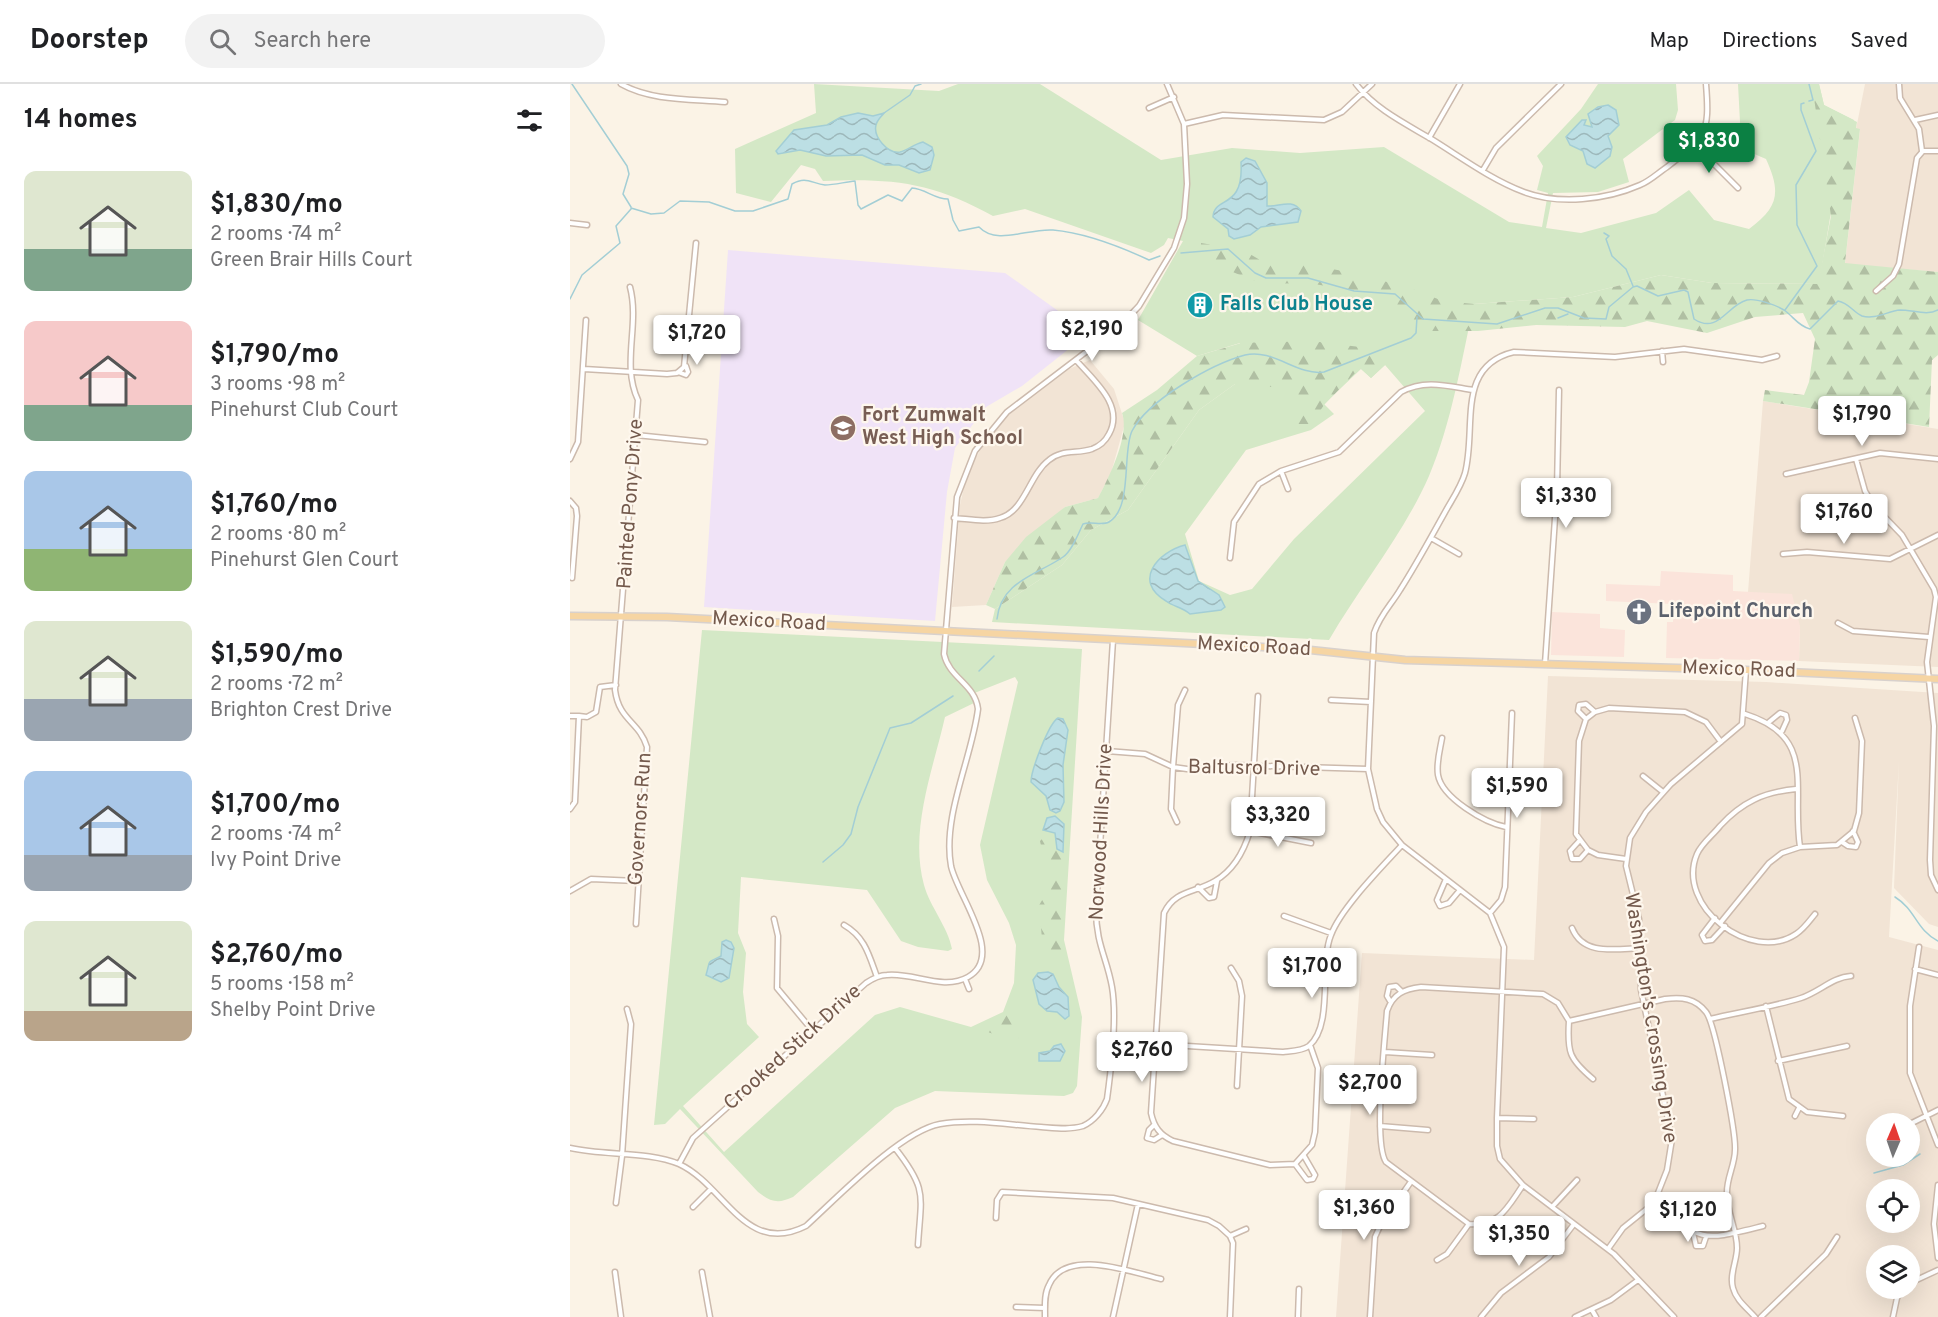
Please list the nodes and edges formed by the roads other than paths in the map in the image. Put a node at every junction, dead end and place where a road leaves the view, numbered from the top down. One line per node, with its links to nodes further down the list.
1 (621, 84): 11 (street)
2 (1167, 84): 10 (street)
3 (1356, 84): 9 (street)
4 (1372, 84): 9 (street)
5 (1460, 84): 16 (street)
6 (1561, 84): 20 (street)
7 (1706, 84): 17 (street)
8 (1899, 84): 14 (street)
9 (1362, 93): 15 (street); 16 (street)
10 (1174, 97): 12 (street); 15 (street)
11 (725, 102)
12 (1149, 108)
13 (1938, 114): 14 (street)
14 (1915, 120): 18 (street)
15 (1184, 124): 30 (street)
16 (1429, 138): 20 (street)
17 (1695, 145): 20 (street); 21 (street)
18 (1922, 151): 19 (street); 26 (street)
19 (1938, 151)
20 (1483, 170)
21 (1738, 188)
22 (570, 223): 23 (street)
23 (587, 225)
24 (696, 243): 33 (street)
25 (630, 287): 33 (street, Painted Pony Drive)
26 (1876, 291)
27 (586, 320): 32 (street)
28 (1662, 351): 29 (street); 31 (street); 34 (street)
29 (1777, 356)
30 (1076, 360): 45 (street); 45 (street)
31 (1663, 362)
32 (584, 369): 33 (street); 38 (street)
33 (629, 373): 36 (street, Painted Pony Drive)
34 (1473, 390): 41 (street); 47 (street)
35 (1559, 390): 60 (street)
36 (636, 435): 37 (street); 54 (street, Painted Pony Drive)
37 (705, 442)
38 (570, 459)
39 (1856, 459): 40 (street); 42 (street); 48 (street)
40 (1938, 459)
41 (1281, 471): 43 (street); 51 (street)
42 (1786, 474)
43 (1288, 489)
44 (570, 501): 52 (street)
45 (954, 518): 56 (street)
46 (1938, 535): 48 (street)
47 (1431, 538): 49 (street); 59 (street)
48 (1911, 549): 50 (street); 57 (street)
49 (1459, 554)
50 (1783, 554)
51 (1230, 558)
52 (572, 578)
53 (570, 616): 54 (main road, Mexico Road)
54 (622, 616): 56 (main road, Mexico Road); 64 (street, Governors Run)
55 (1838, 623): 57 (street)
56 (945, 631): 58 (main road, Mexico Road); 124 (street)
57 (1929, 638): 62 (street)
58 (1113, 640): 59 (main road, Mexico Road); 81 (street, Norwood Hills Drive)
59 (1373, 657): 60 (main road, Mexico Road); 68 (street)
60 (1545, 665): 61 (main road, Mexico Road)
61 (1746, 670): 62 (main road, Mexico Road); 71 (street)
62 (1928, 678): 63 (main road, Mexico Road); 77 (street)
63 (1938, 679)
64 (616, 685): 73 (street); 102 (street, Governors Run)
65 (1185, 690): 82 (street)
66 (1258, 696): 83 (street)
67 (1331, 700): 68 (street)
68 (1371, 702): 84 (street)
69 (1595, 712): 75 (street); 75 (street); 80 (street)
70 (1512, 713): 90 (street)
71 (1745, 714): 76 (street); 80 (street, Washington's Crossing Drive)
72 (570, 716): 73 (street)
73 (579, 716): 88 (street)
74 (1855, 718): 92 (street)
75 (1586, 719): 93 (street)
76 (1769, 722): 78 (street); 78 (street)
77 (1936, 726): 105 (street)
78 (1782, 731): 86 (street)
79 (1442, 738): 90 (street)
80 (1721, 742): 87 (street, Washington's Crossing Drive)
81 (1107, 752): 82 (street, Baltusrol Drive); 158 (street, Norwood Hills Drive)
82 (1173, 767): 83 (street, Baltusrol Drive); 89 (street)
83 (1253, 767): 84 (street, Baltusrol Drive); 91 (street)
84 (1368, 770): 96 (street)
85 (1643, 776): 87 (street)
86 (1796, 789): 97 (street); 110 (street)
87 (1663, 792): 99 (street, Washington's Crossing Drive)
88 (570, 809)
89 (1177, 822)
90 (1506, 827): 107 (street)
91 (1250, 831): 95 (street); 101 (street)
92 (1853, 831): 94 (street); 94 (street)
93 (1580, 840): 98 (street); 98 (street)
94 (1842, 842): 97 (street)
95 (1311, 843)
96 (1402, 845): 100 (street); 116 (street)
97 (1800, 848): 113 (street)
98 (1588, 850): 99 (street)
99 (1626, 858): 118 (street, Washington's Crossing Drive)
100 (1446, 879): 104 (street); 104 (street)
101 (1217, 880): 103 (street); 103 (street)
102 (637, 881): 106 (street); 112 (street, Governors Run)
103 (1198, 888): 135 (street)
104 (1460, 890): 107 (street)
105 (1938, 890)
106 (570, 891)
107 (1490, 913): 127 (street)
108 (1815, 914): 113 (street)
109 (1284, 916): 116 (street)
110 (1715, 918): 113 (street); 113 (street)
111 (774, 919): 134 (street)
112 (636, 924)
113 (1723, 924)
114 (844, 925): 123 (street)
115 (1572, 928): 118 (street)
116 (1331, 933): 136 (street)
117 (1919, 947): 120 (street)
118 (1640, 948): 129 (street, Washington's Crossing Drive)
119 (1231, 968): 138 (street)
120 (1915, 969): 121 (street); 148 (street)
121 (1938, 975)
122 (1851, 976): 130 (street)
123 (877, 977): 124 (street, Crooked Stick Drive); 134 (street, Crooked Stick Drive)
124 (965, 979): 125 (street)
125 (969, 989)
126 (1401, 991): 127 (street); 128 (street); 128 (street)
127 (1503, 991): 133 (street); 149 (street)
128 (1391, 1002): 139 (street)
129 (1644, 1004): 132 (street); 133 (street); 169 (street, Washington's Crossing Drive)
130 (1766, 1006): 132 (street); 141 (street)
131 (627, 1009): 160 (street)
132 (1710, 1019): 179 (street)
133 (1569, 1021): 142 (street)
134 (812, 1030): 161 (street, Crooked Stick Drive)
135 (1155, 1044): 138 (street); 152 (street)
136 (1310, 1045): 138 (street); 159 (street)
137 (1847, 1046): 141 (street)
138 (1238, 1050): 143 (street)
139 (1385, 1052): 140 (street); 153 (street)
140 (1432, 1055)
141 (1778, 1061): 144 (street)
142 (1593, 1079)
143 (1237, 1086)
144 (1799, 1108): 146 (street); 147 (street)
145 (1938, 1110): 148 (street)
146 (1794, 1116)
147 (1843, 1116)
148 (1926, 1116): 151 (street); 156 (street)
149 (1497, 1118): 150 (street); 165 (street)
150 (1534, 1119)
151 (1920, 1119)
152 (1154, 1125): 155 (street); 155 (street)
153 (1380, 1126): 154 (street); 164 (street)
154 (1428, 1130)
155 (1162, 1135): 162 (street)
156 (1938, 1145)
157 (570, 1148): 160 (street, Norwood Hills Drive)
158 (895, 1148): 167 (street, Norwood Hills Drive); 184 (street)
159 (1304, 1155): 162 (street); 162 (street)
160 (622, 1156): 161 (street, Norwood Hills Drive); 168 (street)
161 (679, 1164): 167 (street, Norwood Hills Drive)
162 (1294, 1164)
163 (1577, 1180): 172 (street)
164 (1410, 1182): 174 (street); 206 (street)
165 (1523, 1185): 172 (street); 174 (street)
166 (1938, 1185): 176 (street)
167 (711, 1189): 171 (street)
168 (616, 1203)
169 (1654, 1203): 180 (street); 185 (street, Washington's Crossing Drive)
170 (1138, 1204): 173 (street); 181 (street); 188 (street)
171 (693, 1207)
172 (1552, 1207): 175 (street)
173 (996, 1218)
174 (1469, 1224): 187 (street)
175 (1574, 1224): 185 (street); 207 (street)
176 (1936, 1224): 186 (street)
177 (1763, 1226): 179 (street)
178 (1246, 1228): 181 (street)
179 (1736, 1232): 182 (street); 211 (street)
180 (1693, 1233): 182 (street); 182 (street)
181 (1230, 1236): 204 (street)
182 (1706, 1237)
183 (1837, 1237): 212 (street)
184 (918, 1245)
185 (1608, 1249): 194 (street)
186 (1938, 1258)
187 (1437, 1260)
188 (1123, 1270): 193 (street); 198 (street); 203 (street)
189 (1938, 1270): 192 (street)
190 (615, 1272): 200 (street)
191 (702, 1272): 201 (street)
192 (1920, 1278)
193 (1161, 1279)
194 (1638, 1280): 199 (street); 210 (street)
195 (1299, 1289): 205 (street)
196 (1897, 1299): 213 (street)
197 (1016, 1307): 198 (street)
198 (1045, 1308): 202 (street)
199 (1592, 1310): 208 (street); 209 (street)
200 (621, 1317)
201 (710, 1317)
202 (1045, 1317)
203 (1113, 1317)
204 (1230, 1317)
205 (1298, 1317)
206 (1370, 1317)
207 (1481, 1317)
208 (1575, 1317)
209 (1596, 1317)
210 (1674, 1317)
211 (1755, 1317)
212 (1761, 1317)
213 (1893, 1317)

